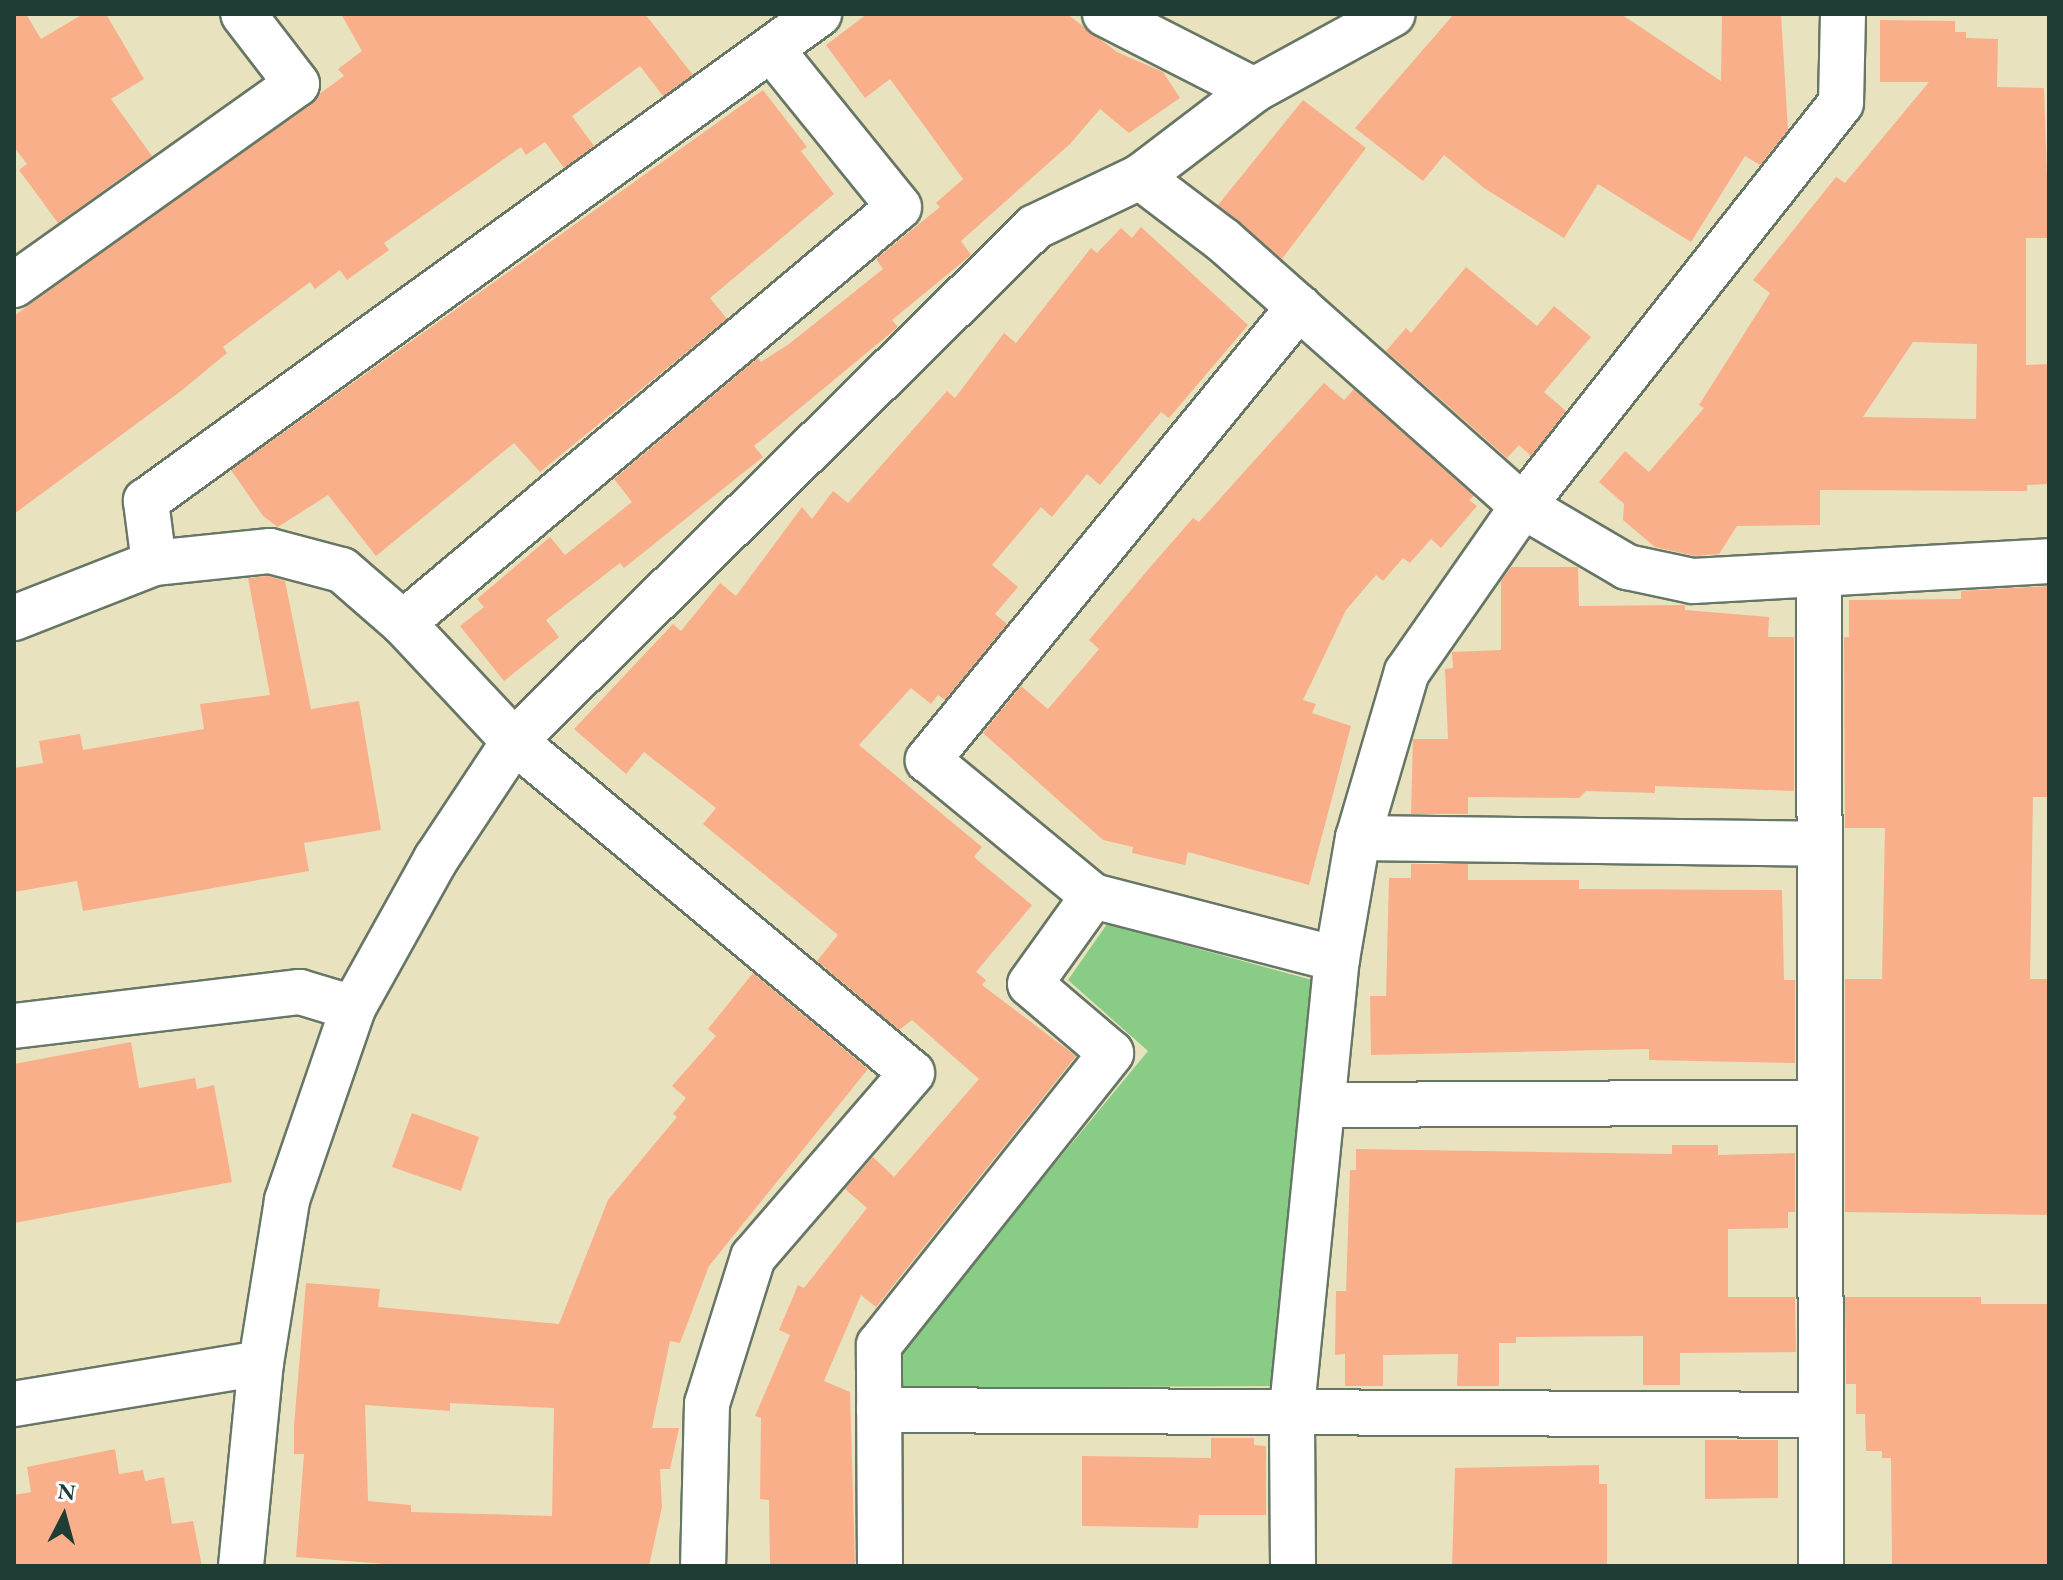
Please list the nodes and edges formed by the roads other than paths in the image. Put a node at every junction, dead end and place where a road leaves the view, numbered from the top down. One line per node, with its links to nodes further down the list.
1 (243, 14): 9 (street)
2 (819, 14): 6 (street)
3 (1105, 14): 7 (street)
4 (1393, 14): 7 (street)
5 (1843, 14): 11 (street)
6 (771, 49): 13 (street); 16 (street)
7 (1254, 90): 8 (street)
8 (1140, 177): 10 (street); 17 (street)
9 (14, 285)
10 (1299, 307): 11 (street); 20 (street)
11 (1523, 506): 14 (street); 18 (street)
12 (2049, 561): 14 (street)
13 (154, 563): 15 (street); 16 (street)
14 (1819, 574): 19 (street)
15 (14, 618)
16 (403, 623): 17 (street)
17 (514, 741): 22 (street); 32 (street)
18 (1358, 838): 19 (street); 21 (street)
19 (1819, 844): 24 (street)
20 (1093, 896): 21 (street); 29 (street)
21 (1337, 959): 25 (street)
22 (353, 1008): 23 (street); 26 (street)
23 (14, 1026)
24 (1820, 1102): 25 (street); 30 (street)
25 (1324, 1105): 28 (street)
26 (261, 1363): 27 (street); 31 (street)
27 (14, 1404)
28 (1292, 1408): 29 (street); 30 (street); 34 (street)
29 (879, 1410): 33 (street)
30 (1821, 1415): 35 (street)
31 (241, 1566)
32 (703, 1566)
33 (880, 1566)
34 (1293, 1566)
35 (1821, 1566)

